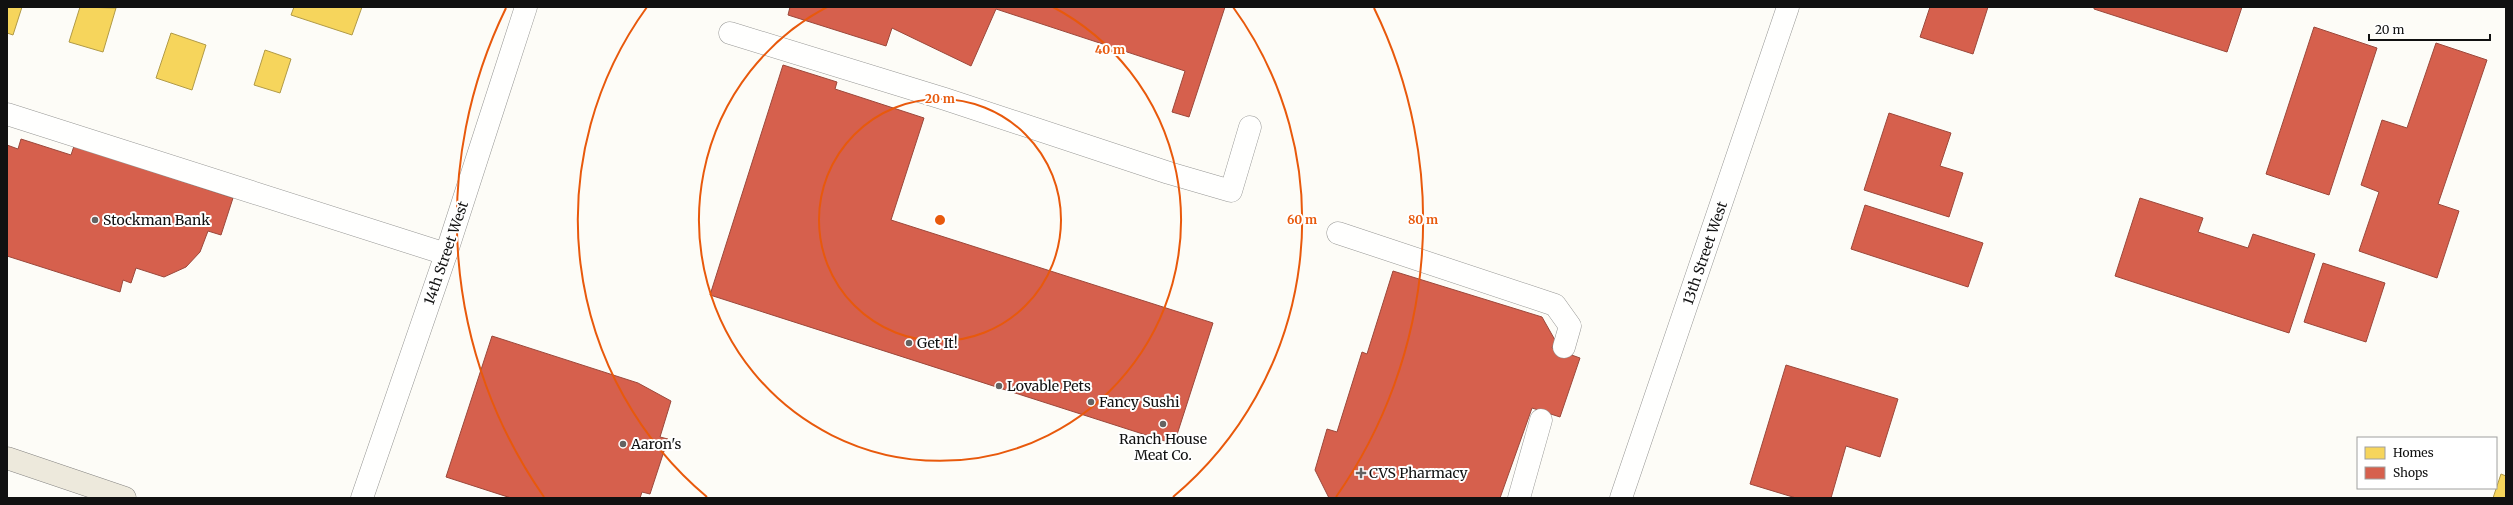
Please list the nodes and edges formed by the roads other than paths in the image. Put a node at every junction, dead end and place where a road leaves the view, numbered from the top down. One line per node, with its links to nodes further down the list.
1 (526, 7): 7 (street, 14th Street West)
2 (1788, 7): 14 (street, 13th Street West)
3 (730, 33): 5 (street)
4 (7, 114): 7 (street)
5 (1250, 126)
6 (1338, 233): 8 (street)
7 (446, 254): 12 (street, 14th Street West)
8 (1564, 347)
9 (1540, 420): 13 (street)
10 (7, 458): 11 (main road)
11 (125, 498)
12 (362, 498)
13 (1519, 498)
14 (1621, 498)

